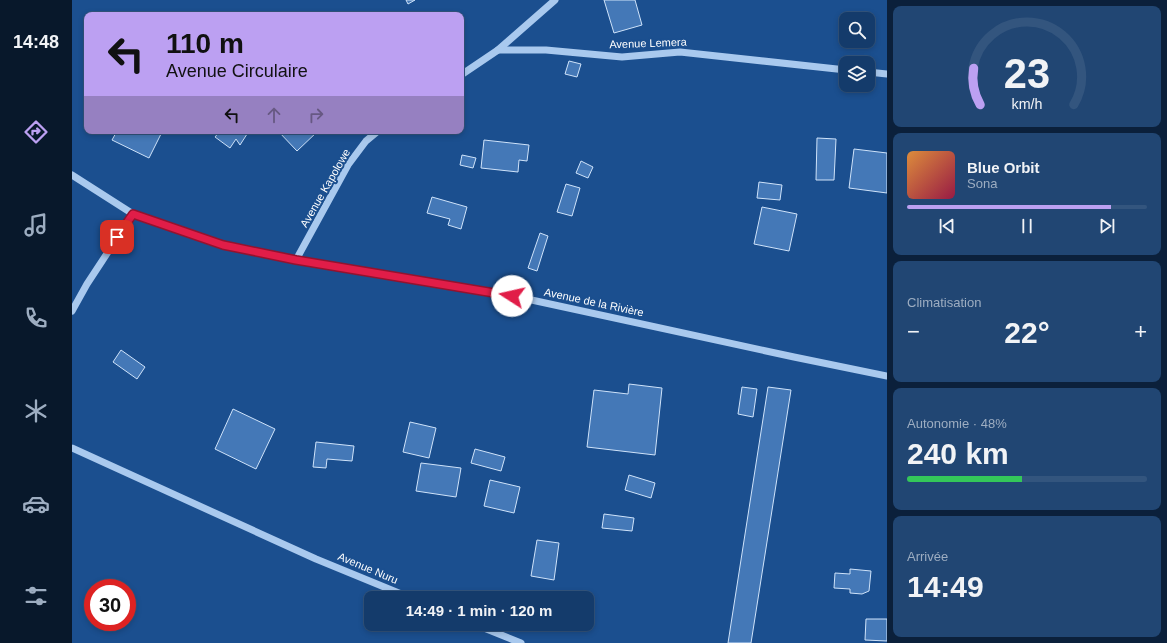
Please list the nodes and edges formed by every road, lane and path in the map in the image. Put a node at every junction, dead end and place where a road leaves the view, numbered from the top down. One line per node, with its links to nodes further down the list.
1 (555, 0): 2 (street)
2 (498, 50): 3 (street, Avenue Lemera); 5 (street)
3 (839, 69)
4 (875, 73): 6 (street)
5 (464, 74)
6 (887, 74)
7 (374, 134): 10 (street, Avenue Kapolowe)
8 (72, 175): 9 (street, Avenue de la Rivière)
9 (133, 214): 10 (street, Avenue de la Rivière); 11 (street)
10 (296, 260): 12 (street, Avenue de la Rivière)
11 (72, 310)
12 (887, 376)
13 (72, 448): 14 (street, Avenue Nuru)
14 (394, 591)
15 (488, 631): 16 (street)
16 (509, 641): 17 (street)
17 (521, 643)

